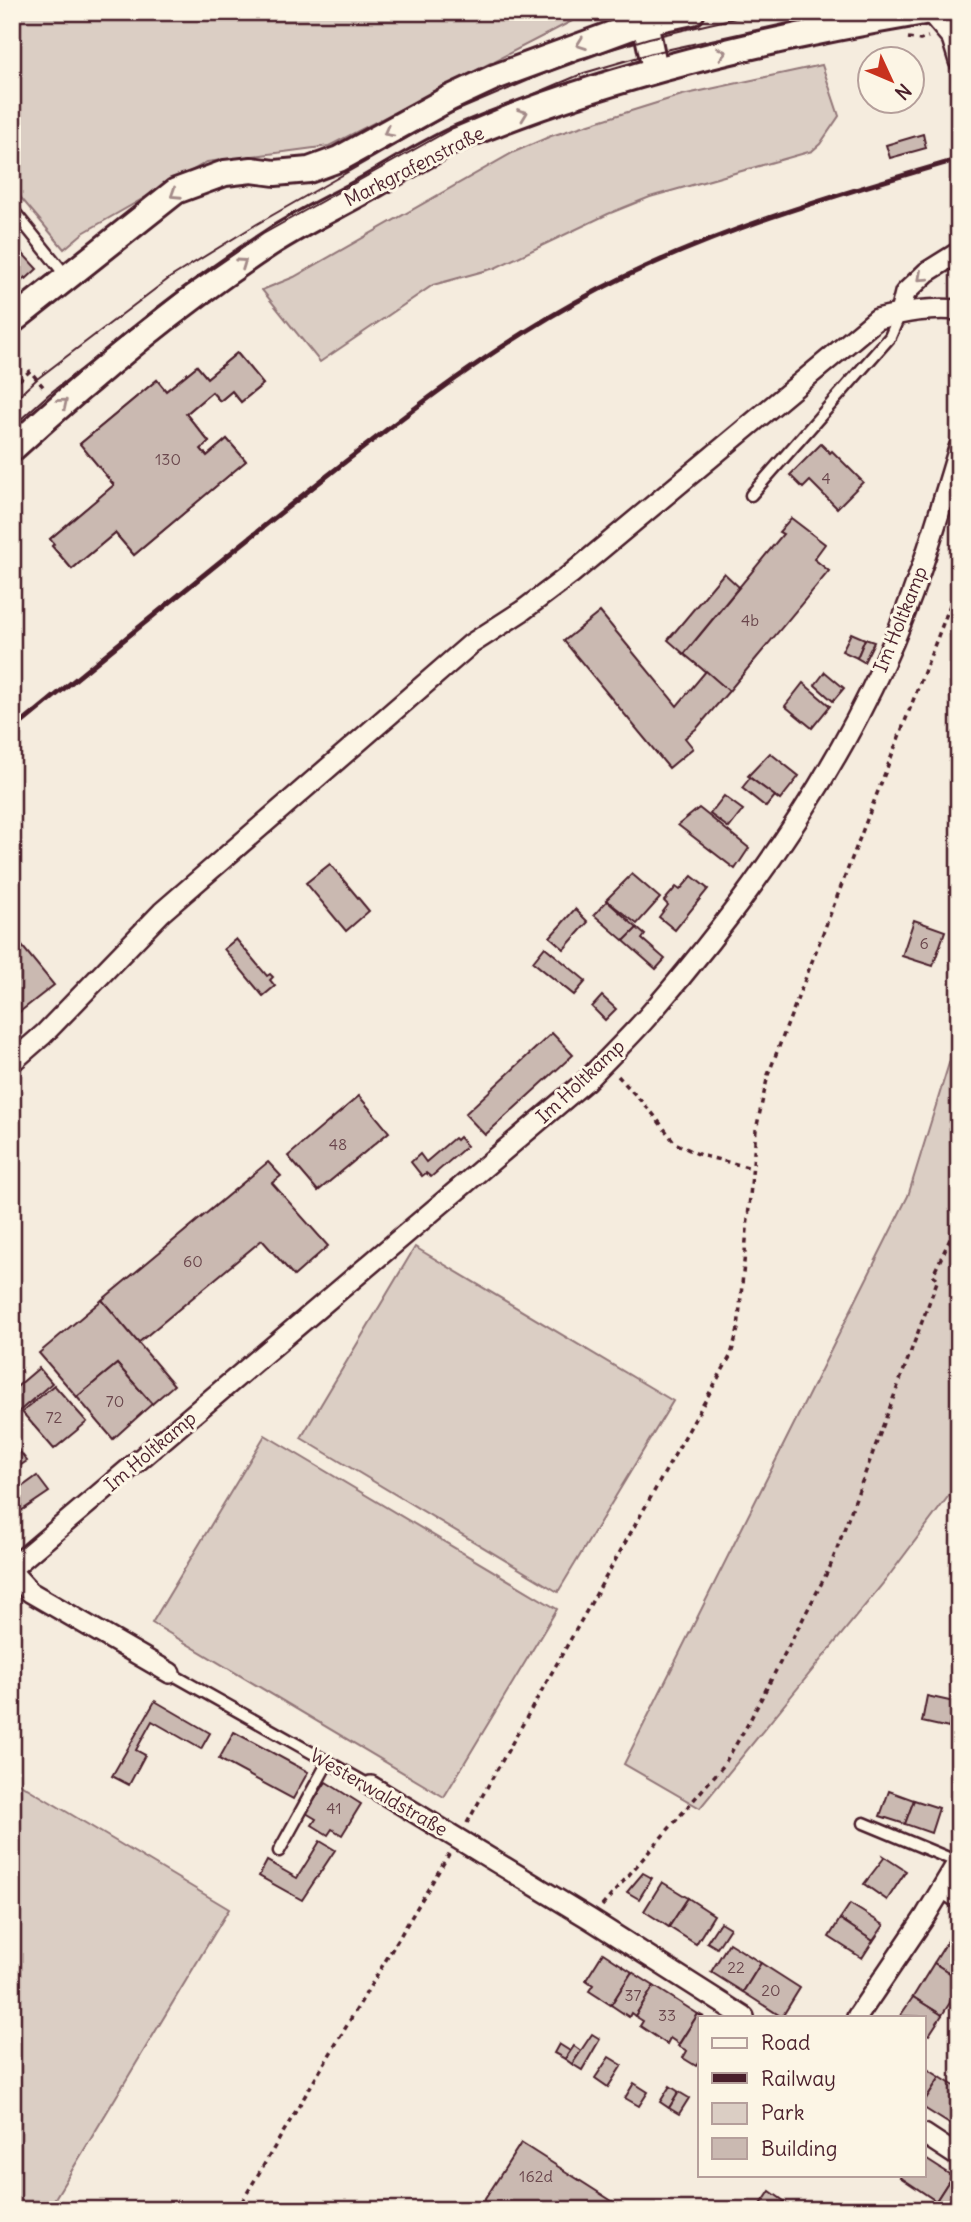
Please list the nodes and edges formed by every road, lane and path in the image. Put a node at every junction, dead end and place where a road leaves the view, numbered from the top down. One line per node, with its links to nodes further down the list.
1 (692, 12): 4 (street)
2 (924, 12): 6 (street, Markgrafenstraße, one-way to 2)
3 (930, 12): 5 (street)
4 (643, 17): 6 (street); 9 (street, one-way to 9)
5 (959, 61)
6 (655, 69): 14 (street, Markgrafenstraße, one-way to 6)
7 (12, 209): 9 (lane)
8 (959, 252): 11 (street, one-way to 11)
9 (68, 278): 12 (street)
10 (959, 310): 11 (street)
11 (900, 313): 17 (lane); 20 (street)
12 (12, 321)
13 (12, 374): 14 (path)
14 (58, 406): 16 (street, Markgrafenstraße)
15 (959, 448): 19 (street, Im Holtkamp)
16 (12, 449)
17 (751, 495)
18 (959, 582): 21 (path)
19 (605, 1061): 21 (path); 23 (street, Im Holtkamp)
20 (12, 1062)
21 (752, 1168): 28 (path)
22 (959, 1220): 33 (path)
23 (12, 1570): 24 (street, Westerwaldstraße)
24 (170, 1672): 25 (lane, Westerwaldstraße)
25 (328, 1762): 26 (lane, Westerwaldstraße); 29 (lane)
26 (371, 1786): 28 (street, Westerwaldstraße)
27 (863, 1823): 30 (lane)
28 (458, 1839): 33 (street, Westerwaldstraße); 38 (path)
29 (279, 1851)
30 (958, 1861): 31 (street)
31 (940, 1891): 32 (lane); 35 (street)
32 (959, 1903)
33 (590, 1919): 34 (street, Westerwaldstraße)
34 (742, 2016)
35 (858, 2016)
36 (926, 2135): 37 (street)
37 (959, 2157)
38 (237, 2210)

